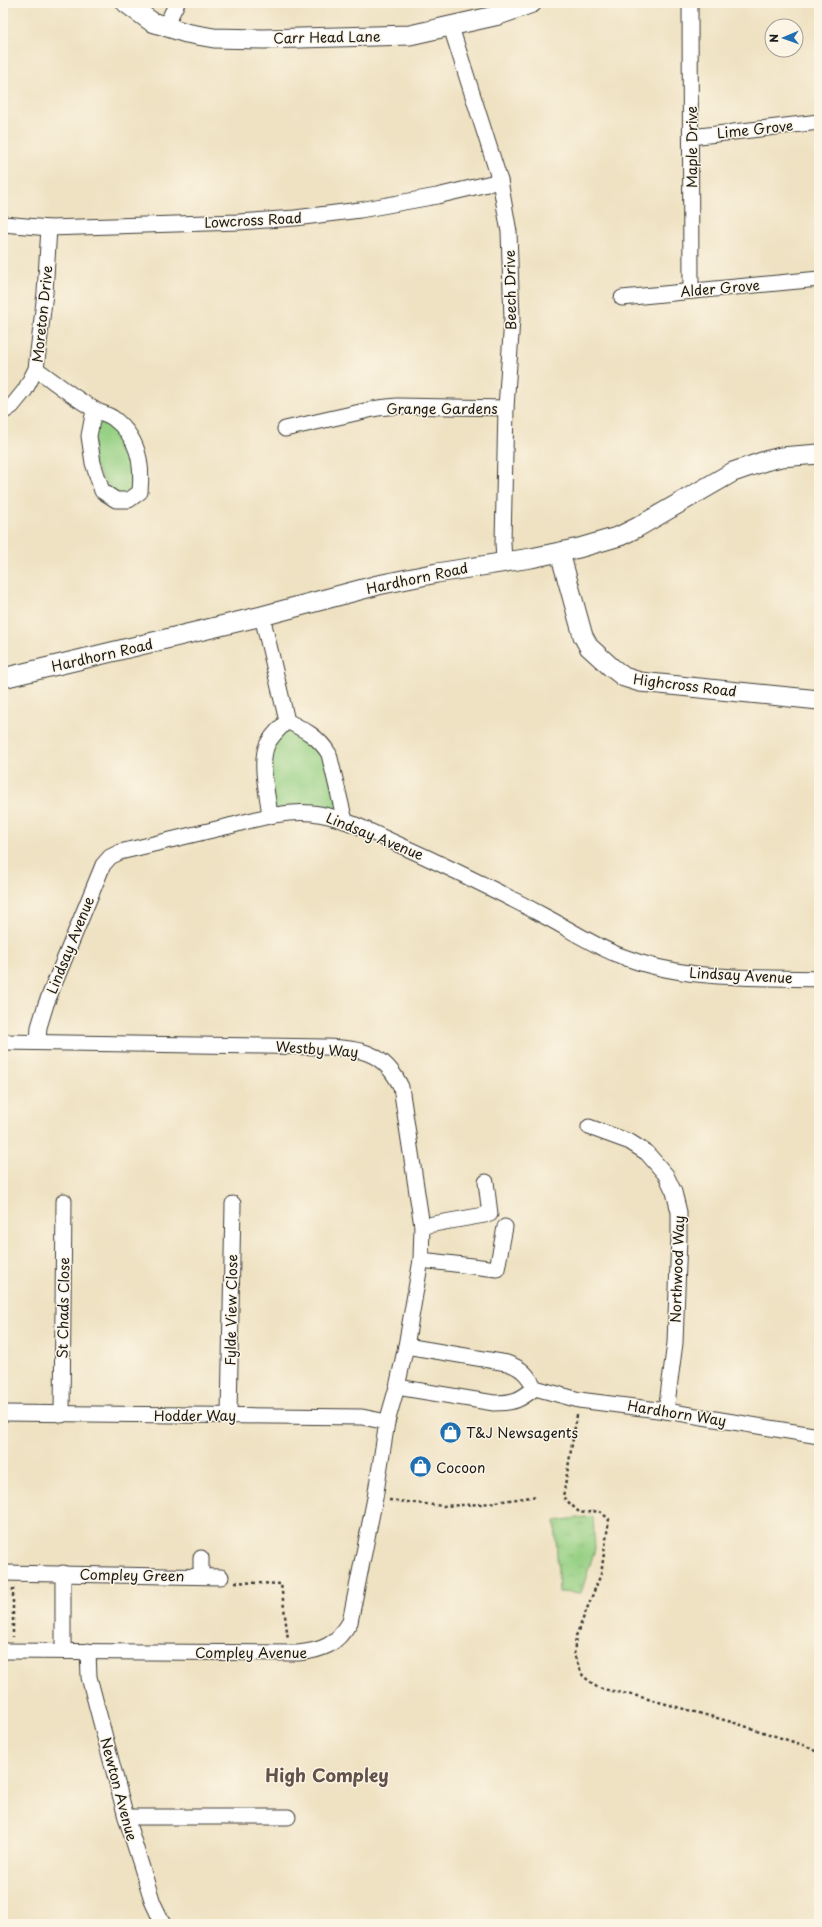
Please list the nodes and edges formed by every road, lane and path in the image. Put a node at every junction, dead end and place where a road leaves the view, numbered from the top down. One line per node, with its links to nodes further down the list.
1 (126, 3): 5 (street, Carr Head Lane)
2 (177, 3): 5 (street)
3 (532, 3): 6 (street, Carr Head Lane)
4 (690, 3): 8 (street, Maple Drive)
5 (165, 27): 6 (street, Carr Head Lane)
6 (450, 27): 9 (street, Beech Drive)
7 (819, 122): 8 (street, Lime Grove)
8 (691, 137): 13 (street, Maple Drive)
9 (500, 181): 11 (street, Lowcross Road); 16 (street, Beech Drive)
10 (3, 224): 11 (street, Lowcross Road)
11 (49, 228): 15 (street, Moreton Drive)
12 (819, 279): 13 (street, Alder Grove)
13 (691, 291): 14 (street, Alder Grove)
14 (622, 298)
15 (36, 369): 17 (street); 18 (street, Moreton Drive)
16 (506, 408): 19 (street, Grange Gardens); 22 (street, Beech Drive)
17 (94, 410): 17 (street)
18 (3, 412)
19 (284, 429)
20 (819, 454): 21 (street, Hardhorn Road)
21 (560, 553): 22 (street, Hardhorn Road); 25 (street, Highcross Road)
22 (504, 562): 23 (street, Hardhorn Road)
23 (262, 616): 24 (street, Hardhorn Road); 26 (street)
24 (3, 678)
25 (819, 700)
26 (287, 721): 27 (street); 28 (street)
27 (270, 816): 28 (street, Lindsay Avenue); 30 (street, Lindsay Avenue)
28 (345, 821): 29 (street, Lindsay Avenue)
29 (819, 979)
30 (38, 1041): 31 (street, Westby Way); 36 (street, Westby Way)
31 (3, 1042)
32 (589, 1127): 43 (street, Northwood Way)
33 (486, 1182): 36 (street)
34 (64, 1201): 45 (street, St Chads Close)
35 (232, 1204): 46 (street, Fylde View Close)
36 (422, 1226): 38 (street, Westby Way)
37 (505, 1227): 38 (street)
38 (421, 1260): 39 (street, Westby Way)
39 (406, 1346): 40 (street, Compley Avenue); 41 (street)
40 (397, 1387): 41 (street); 47 (street, Compley Avenue)
41 (535, 1388): 42 (street, Hardhorn Way)
42 (580, 1400): 43 (street, Hardhorn Way); 60 (path)
43 (666, 1411): 48 (street, Hardhorn Way)
44 (3, 1413): 45 (street, Hodder Way)
45 (62, 1415): 46 (street, Hodder Way)
46 (228, 1415): 47 (street, Hodder Way)
47 (388, 1422): 50 (street, Compley Avenue)
48 (819, 1436)
49 (538, 1496): 50 (path)
50 (375, 1498): 59 (street, Compley Avenue)
51 (201, 1558): 54 (street, Compley Green)
52 (8, 1573): 53 (street, Compley Green); 56 (path)
53 (63, 1573): 54 (street, Compley Green); 57 (street, Compley Green)
54 (201, 1576): 55 (street, Compley Green)
55 (221, 1577): 59 (path)
56 (8, 1651): 57 (street, Compley Avenue)
57 (63, 1651): 58 (street, Compley Avenue)
58 (88, 1651): 59 (street, Compley Avenue); 61 (street, Newton Avenue)
59 (290, 1653)
60 (819, 1754)
61 (126, 1817): 62 (street); 63 (street, Newton Avenue)
62 (288, 1817)
63 (163, 1924)

